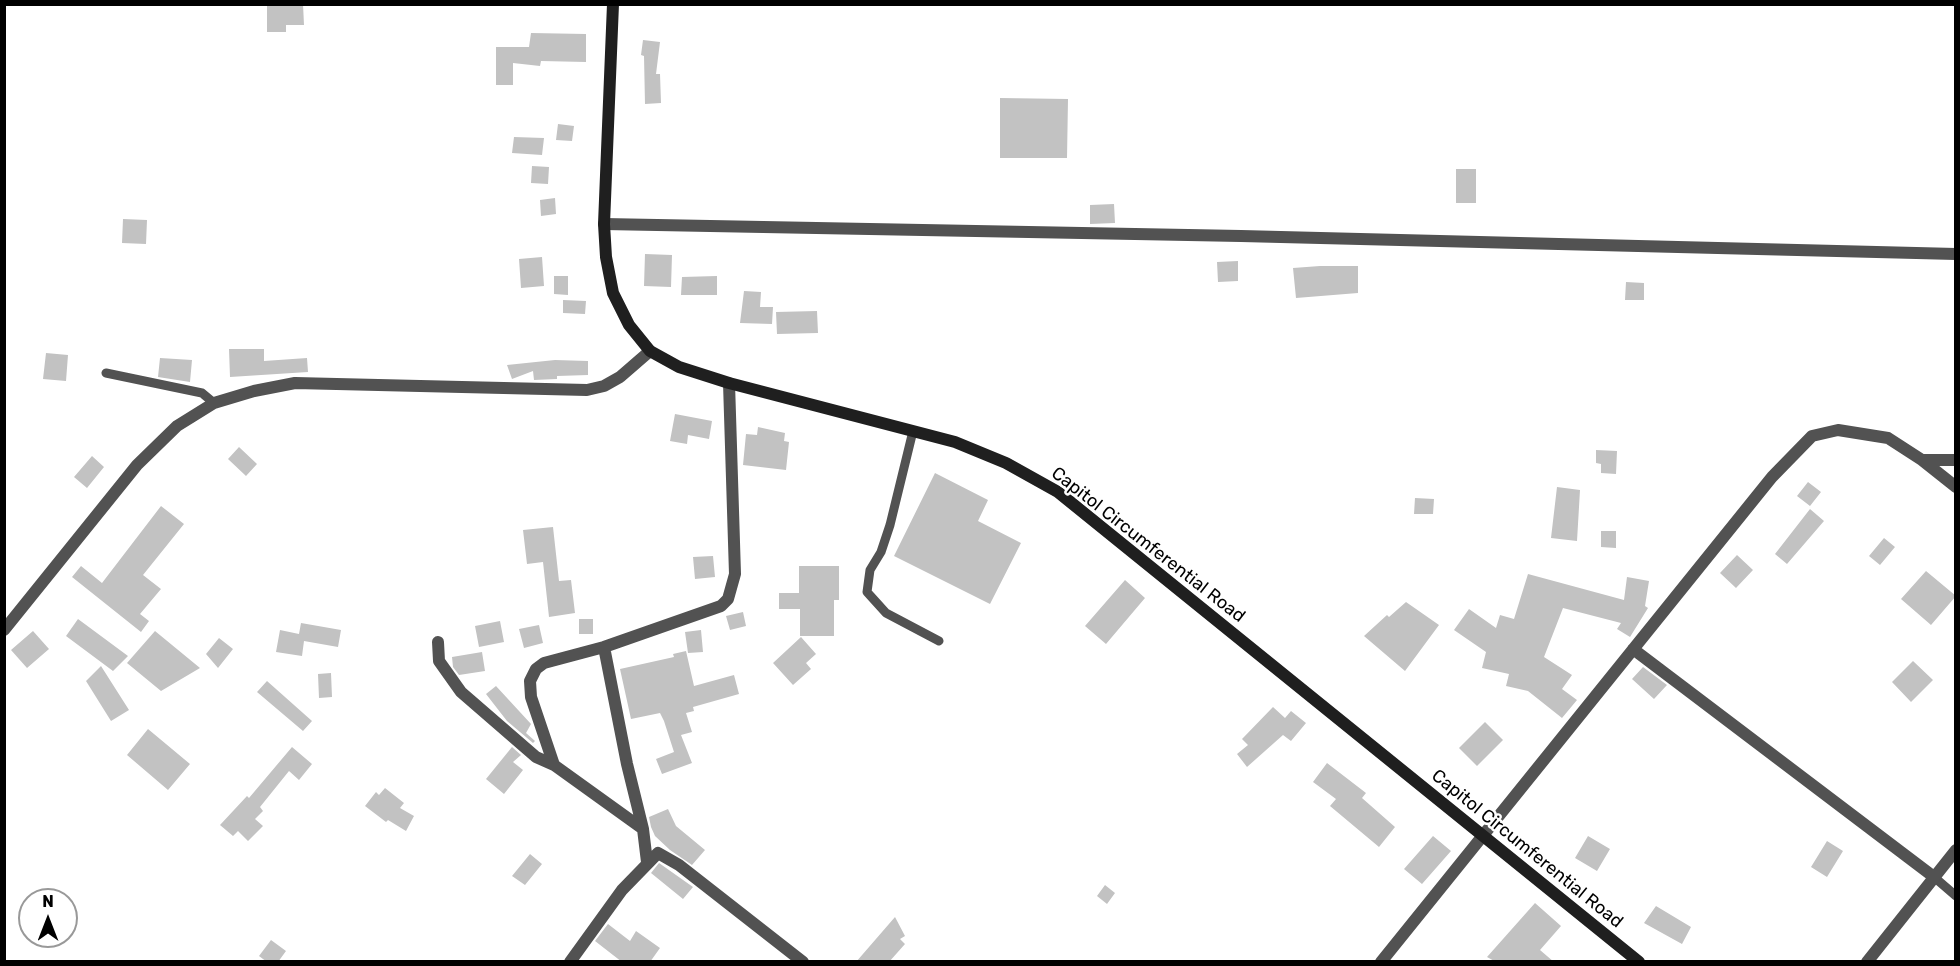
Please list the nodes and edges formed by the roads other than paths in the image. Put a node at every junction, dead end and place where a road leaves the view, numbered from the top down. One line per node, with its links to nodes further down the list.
1 (613, 4): 2 (main road, Capitol Circumferential Road)
2 (604, 224): 3 (street); 4 (main road, Capitol Circumferential Road)
3 (1956, 254)
4 (650, 351): 6 (main road, Capitol Circumferential Road); 7 (street)
5 (106, 373): 7 (lane)
6 (729, 383): 8 (main road, Capitol Circumferential Road); 15 (street)
7 (214, 403): 12 (street)
8 (913, 431): 13 (lane); 19 (main road, Capitol Circumferential Road)
9 (1922, 460): 10 (street); 11 (street); 16 (street)
10 (1956, 460)
11 (1956, 487)
12 (4, 630)
13 (939, 641)
14 (438, 642): 17 (street)
15 (604, 647): 17 (street); 18 (street)
16 (1633, 649): 19 (street); 22 (street)
17 (554, 765): 18 (street)
18 (643, 829): 21 (street)
19 (1482, 837): 26 (street); 27 (main road, Capitol Circumferential Road)
20 (1956, 850): 22 (street)
21 (647, 862): 24 (street); 25 (street)
22 (1934, 877): 23 (lane); 28 (street)
23 (1956, 896)
24 (570, 962)
25 (803, 962)
26 (1381, 962)
27 (1640, 962)
28 (1867, 962)

